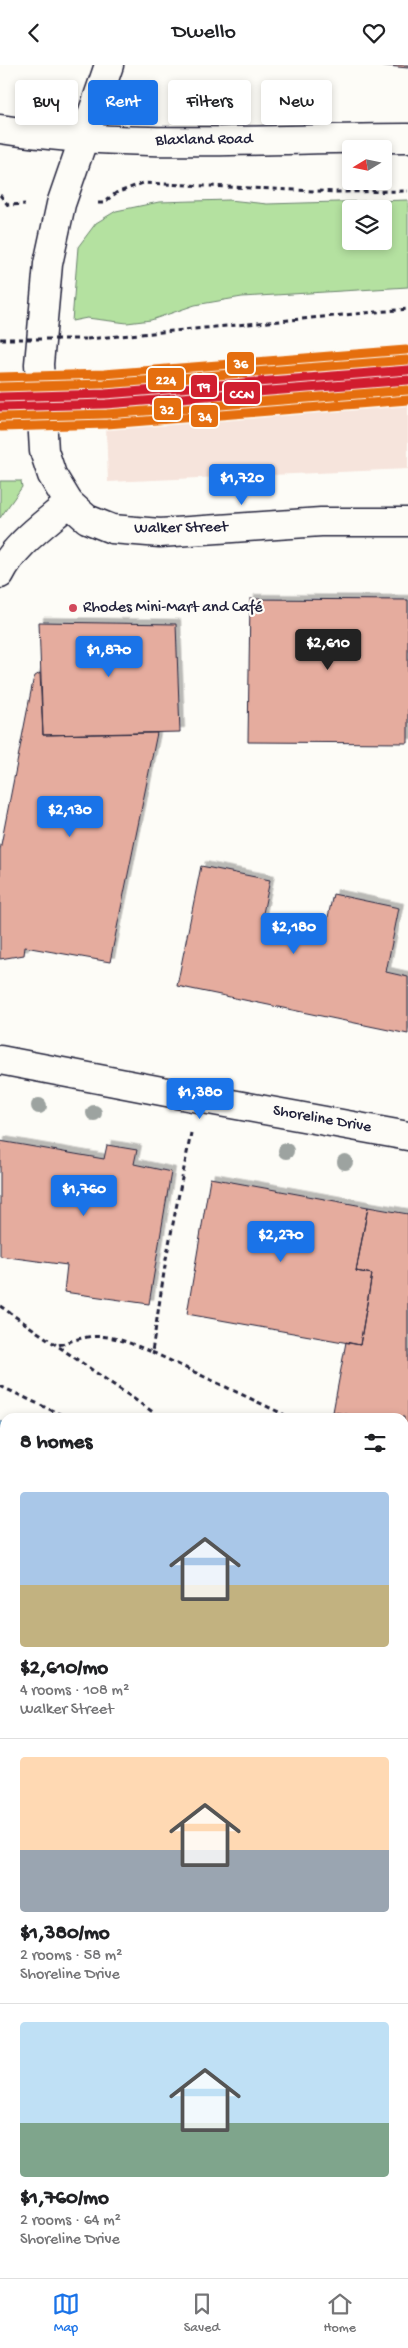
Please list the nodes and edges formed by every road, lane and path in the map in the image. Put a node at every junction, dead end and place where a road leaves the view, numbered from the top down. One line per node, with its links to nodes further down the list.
1 (109, 65): 3 (street, Walker Street)
2 (0, 129): 3 (street, Blaxland Road)
3 (85, 138): 4 (street, Blaxland Road); 7 (street, Walker Street)
4 (408, 138)
5 (408, 191): 7 (path)
6 (0, 195): 7 (path)
7 (61, 204): 10 (street, Walker Street)
8 (408, 309): 9 (path, bridge)
9 (0, 339)
10 (69, 503): 11 (street, Walker Street); 12 (street)
11 (408, 522)
12 (0, 574)
13 (0, 1060): 14 (street, Shoreline Drive)
14 (198, 1098): 15 (street, Shoreline Drive); 18 (path)
15 (408, 1136)
16 (0, 1306): 17 (path)
17 (59, 1345): 18 (path); 21 (path)
18 (152, 1352): 22 (path)
19 (0, 1386): 20 (path)
20 (57, 1413)
21 (154, 1413)
22 (281, 1413)

